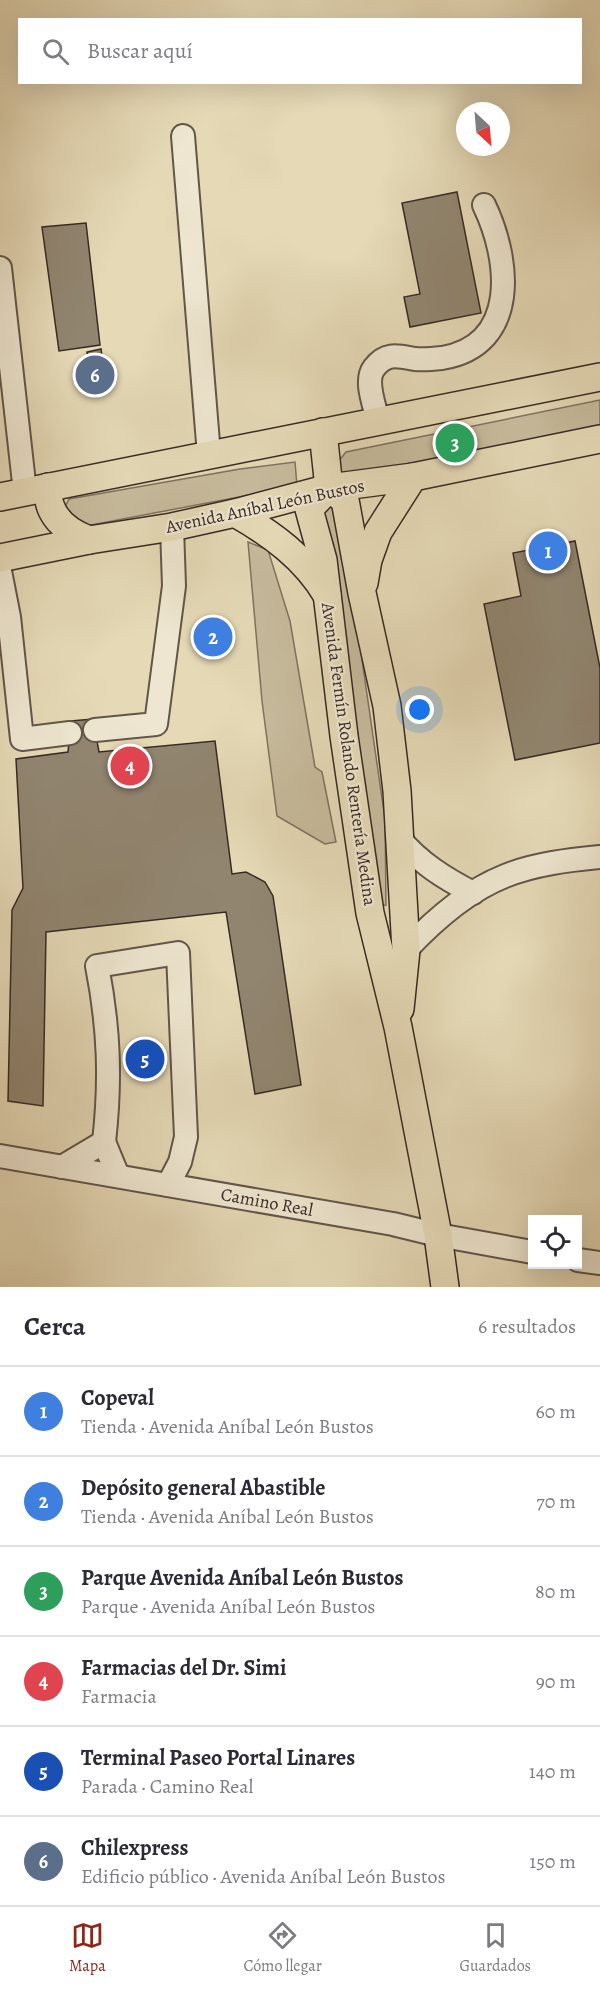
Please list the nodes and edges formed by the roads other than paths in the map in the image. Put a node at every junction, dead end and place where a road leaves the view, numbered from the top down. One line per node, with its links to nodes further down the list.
1 (183, 136): 8 (street)
2 (484, 205): 5 (street)
3 (0, 268): 11 (street)
4 (600, 377): 5 (main road)
5 (378, 421): 6 (main road)
6 (323, 432): 8 (main road); 10 (main road)
7 (600, 439): 9 (main road, Avenida Aníbal León Bustos)
8 (209, 455): 11 (main road)
9 (413, 477): 10 (main road, Avenida Aníbal León Bustos); 17 (main road)
10 (329, 488): 12 (main road, Avenida Aníbal León Bustos); 17 (main road, Avenida Fermín Rolando Rentería Medina); 18 (main road, Avenida Fermín Rolando Rentería Medina)
11 (24, 492): 14 (main road)
12 (235, 513): 13 (main road, Avenida Aníbal León Bustos); 18 (main road)
13 (172, 527): 14 (main road, Avenida Aníbal León Bustos); 19 (street)
14 (89, 540): 15 (main road, Avenida Aníbal León Bustos)
15 (0, 558)
16 (0, 572): 20 (street)
17 (362, 593): 21 (main road, Avenida Fermín Rolando Rentería Medina)
18 (329, 599): 25 (main road, Avenida Fermín Rolando Rentería Medina)
19 (95, 730)
20 (70, 733)
21 (399, 838): 23 (street); 24 (main road, Avenida Fermín Rolando Rentería Medina)
22 (600, 857): 23 (street)
23 (473, 893): 24 (street)
24 (406, 950): 25 (main road, Avenida Fermín Rolando Rentería Medina)
25 (398, 1027): 33 (main road, Avenida Fermín Rolando Rentería Medina)
26 (104, 1142): 27 (street); 29 (street); 30 (street)
27 (184, 1150): 31 (street); 32 (street)
28 (0, 1156): 29 (street, Camino Real)
29 (62, 1167): 30 (street, Camino Real)
30 (118, 1176): 31 (street, Camino Real)
31 (168, 1185): 32 (street, Camino Real)
32 (203, 1191): 33 (street, Camino Real)
33 (438, 1235): 34 (street, Camino Real); 37 (main road, Avenida Fermín Rolando Rentería Medina)
34 (528, 1251)
35 (582, 1261): 36 (street)
36 (600, 1263)
37 (445, 1287)

